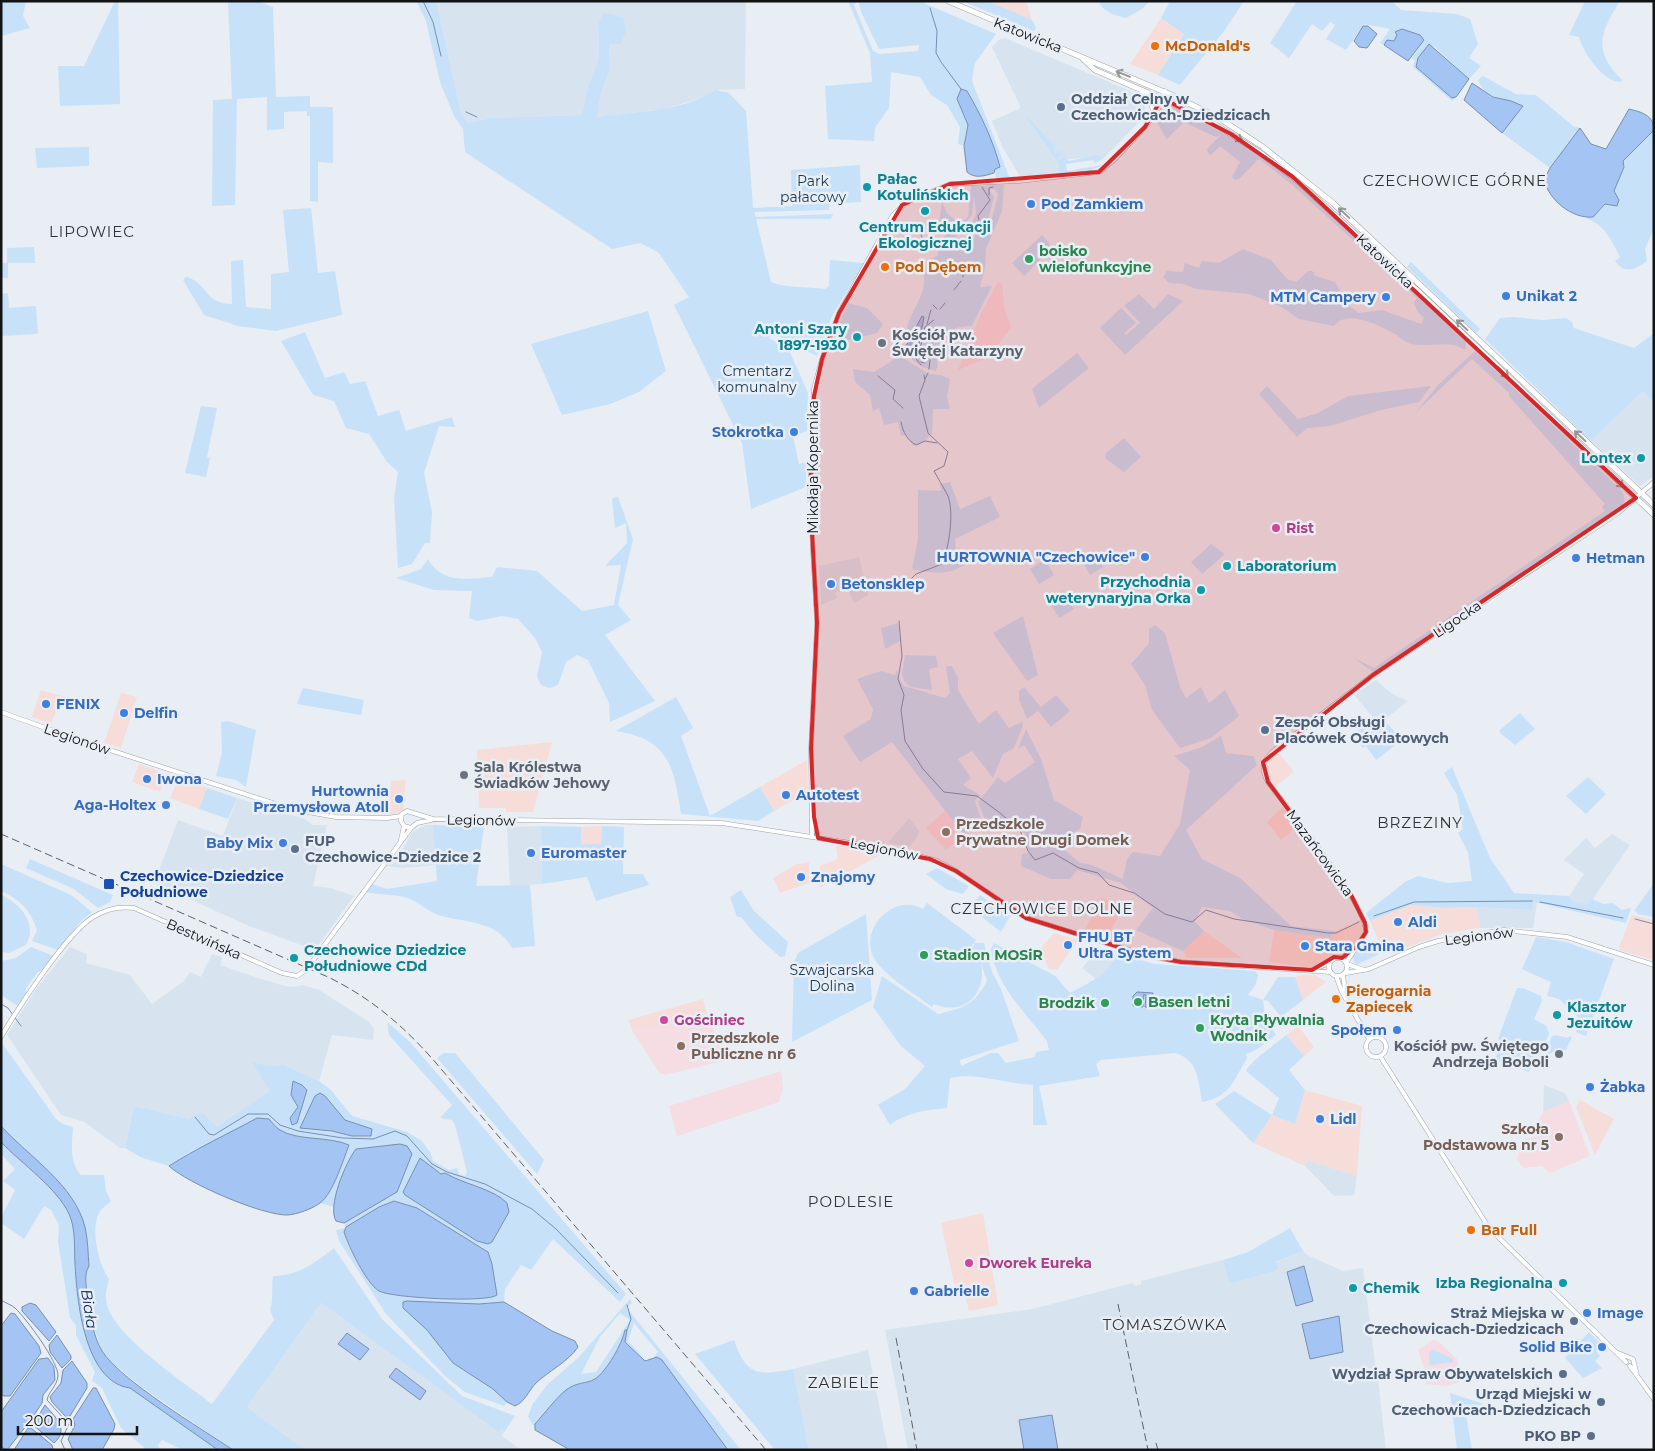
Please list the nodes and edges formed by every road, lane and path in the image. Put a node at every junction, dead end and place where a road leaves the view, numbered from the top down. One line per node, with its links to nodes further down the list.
1 (948, 1): 2 (main road, Katowicka)
2 (1081, 56): 3 (main road, Katowicka); 4 (main road, Katowicka, one-way to 2)
3 (1140, 89): 5 (main road, Katowicka); 6 (main road)
4 (1165, 91): 5 (street); 9 (main road, Katowicka, one-way to 4)
5 (1162, 98): 6 (street); 7 (street); 10 (main road, Katowicka, one-way to 10)
6 (1153, 109): 7 (street)
7 (1149, 121): 17 (street, Mikołaja Kopernika)
8 (1654, 482): 9 (street, Ligocka)
9 (1642, 494): 10 (street, Ligocka); 11 (main road, Katowicka)
10 (1636, 498): 12 (main road, Katowicka); 14 (street, Ligocka)
11 (1654, 505)
12 (1654, 515)
13 (1, 712): 18 (street, Legionów)
14 (1263, 762): 26 (street, Mazańcowicka)
15 (416, 815): 16 (street); 19 (street, Legionów); 20 (street)
16 (401, 816): 18 (street, Legionów); 21 (street)
17 (814, 817): 23 (street, Mikołaja Kopernika); 24 (street, Mikołaja Kopernika)
18 (386, 818): 21 (street, Legionów)
19 (433, 819): 20 (street, Legionów); 23 (street, Legionów)
20 (417, 823): 22 (street)
21 (403, 825): 22 (street); 25 (street, Bestwińska)
22 (411, 828): 25 (street, Bestwińska)
23 (812, 837): 24 (street, Legionów)
24 (818, 838): 31 (street, Legionów)
25 (401, 842): 37 (street, Bestwińska)
26 (1357, 946): 27 (street); 29 (street, Mazańcowicka)
27 (1342, 958): 28 (street); 29 (street)
28 (1330, 963): 31 (street, Legionów); 33 (street)
29 (1347, 964): 32 (street); 34 (street)
30 (1654, 965): 32 (street, Legionów)
31 (1312, 970): 33 (street, Legionów)
32 (1364, 970): 34 (street, Legionów)
33 (1330, 972): 35 (street)
34 (1344, 974): 35 (street); 36 (street)
35 (1336, 976): 36 (street)
36 (1346, 996): 38 (street)
37 (1, 1037)
38 (1369, 1039): 39 (street); 39 (street)
39 (1380, 1056): 40 (street)
40 (1627, 1360): 41 (street); 41 (street)
41 (1632, 1365): 42 (street)
42 (1654, 1399)

